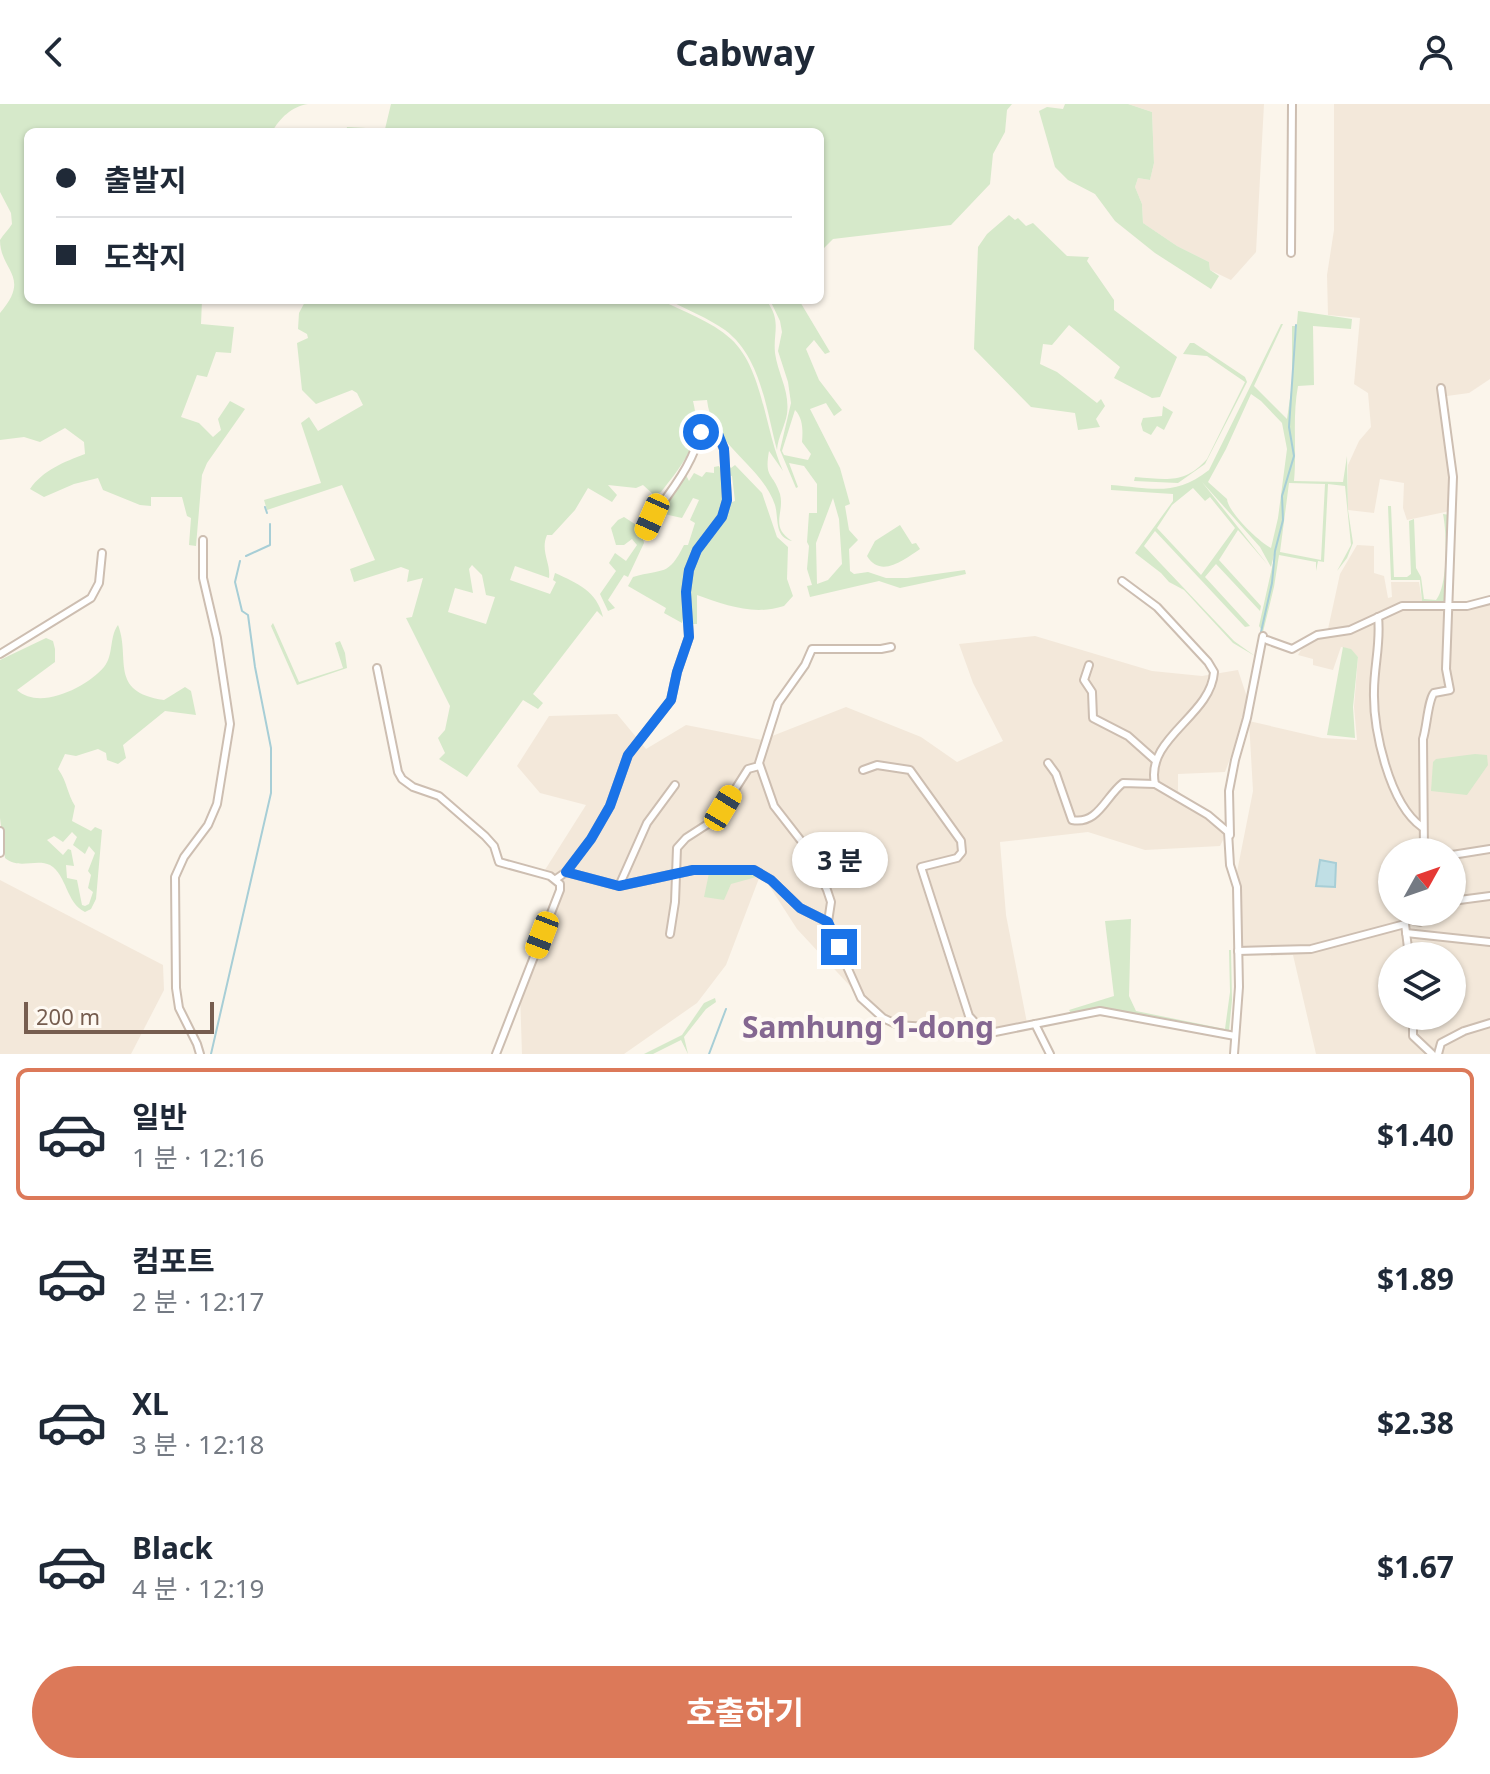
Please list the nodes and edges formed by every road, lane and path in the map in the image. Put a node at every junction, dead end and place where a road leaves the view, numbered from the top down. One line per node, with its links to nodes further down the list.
1 (1292, 104): 2 (street)
2 (1291, 253)
3 (1441, 388): 9 (street)
4 (645, 532): 28 (street)
5 (203, 540): 47 (street)
6 (102, 553): 12 (street)
7 (1122, 581): 15 (street)
8 (1490, 600): 9 (street)
9 (1450, 606): 10 (street); 21 (street)
10 (1378, 617): 21 (street); 23 (street)
11 (891, 647): 17 (street)
12 (0, 654)
13 (1089, 665): 15 (street)
14 (377, 668): 30 (street)
15 (1155, 760): 19 (street)
16 (1048, 763): 19 (street)
17 (759, 766): 29 (street); 34 (street)
18 (863, 770): 44 (street)
19 (1155, 784): 23 (street)
20 (675, 785): 31 (street)
21 (1422, 827): 24 (street)
22 (0, 831): 26 (street)
23 (1230, 835): 41 (street)
24 (1423, 838)
25 (1490, 849): 27 (street)
26 (0, 853)
27 (1466, 853)
28 (566, 872): 30 (street); 31 (street)
29 (676, 875): 31 (street); 34 (street); 38 (street)
30 (556, 879): 48 (street)
31 (619, 886)
32 (1490, 896): 33 (street)
33 (1466, 899)
34 (828, 922): 44 (street)
35 (1385, 926): 41 (street)
36 (1406, 926): 37 (street)
37 (1406, 933): 39 (street); 40 (street)
38 (670, 934)
39 (1407, 942)
40 (1490, 942)
41 (1238, 951): 46 (street)
42 (1490, 1023): 51 (street)
43 (1035, 1024): 44 (street); 46 (street); 49 (street)
44 (982, 1030)
45 (1413, 1030): 51 (street)
46 (1235, 1036): 50 (street)
47 (200, 1054)
48 (496, 1054)
49 (1050, 1054)
50 (1234, 1054)
51 (1435, 1054)

